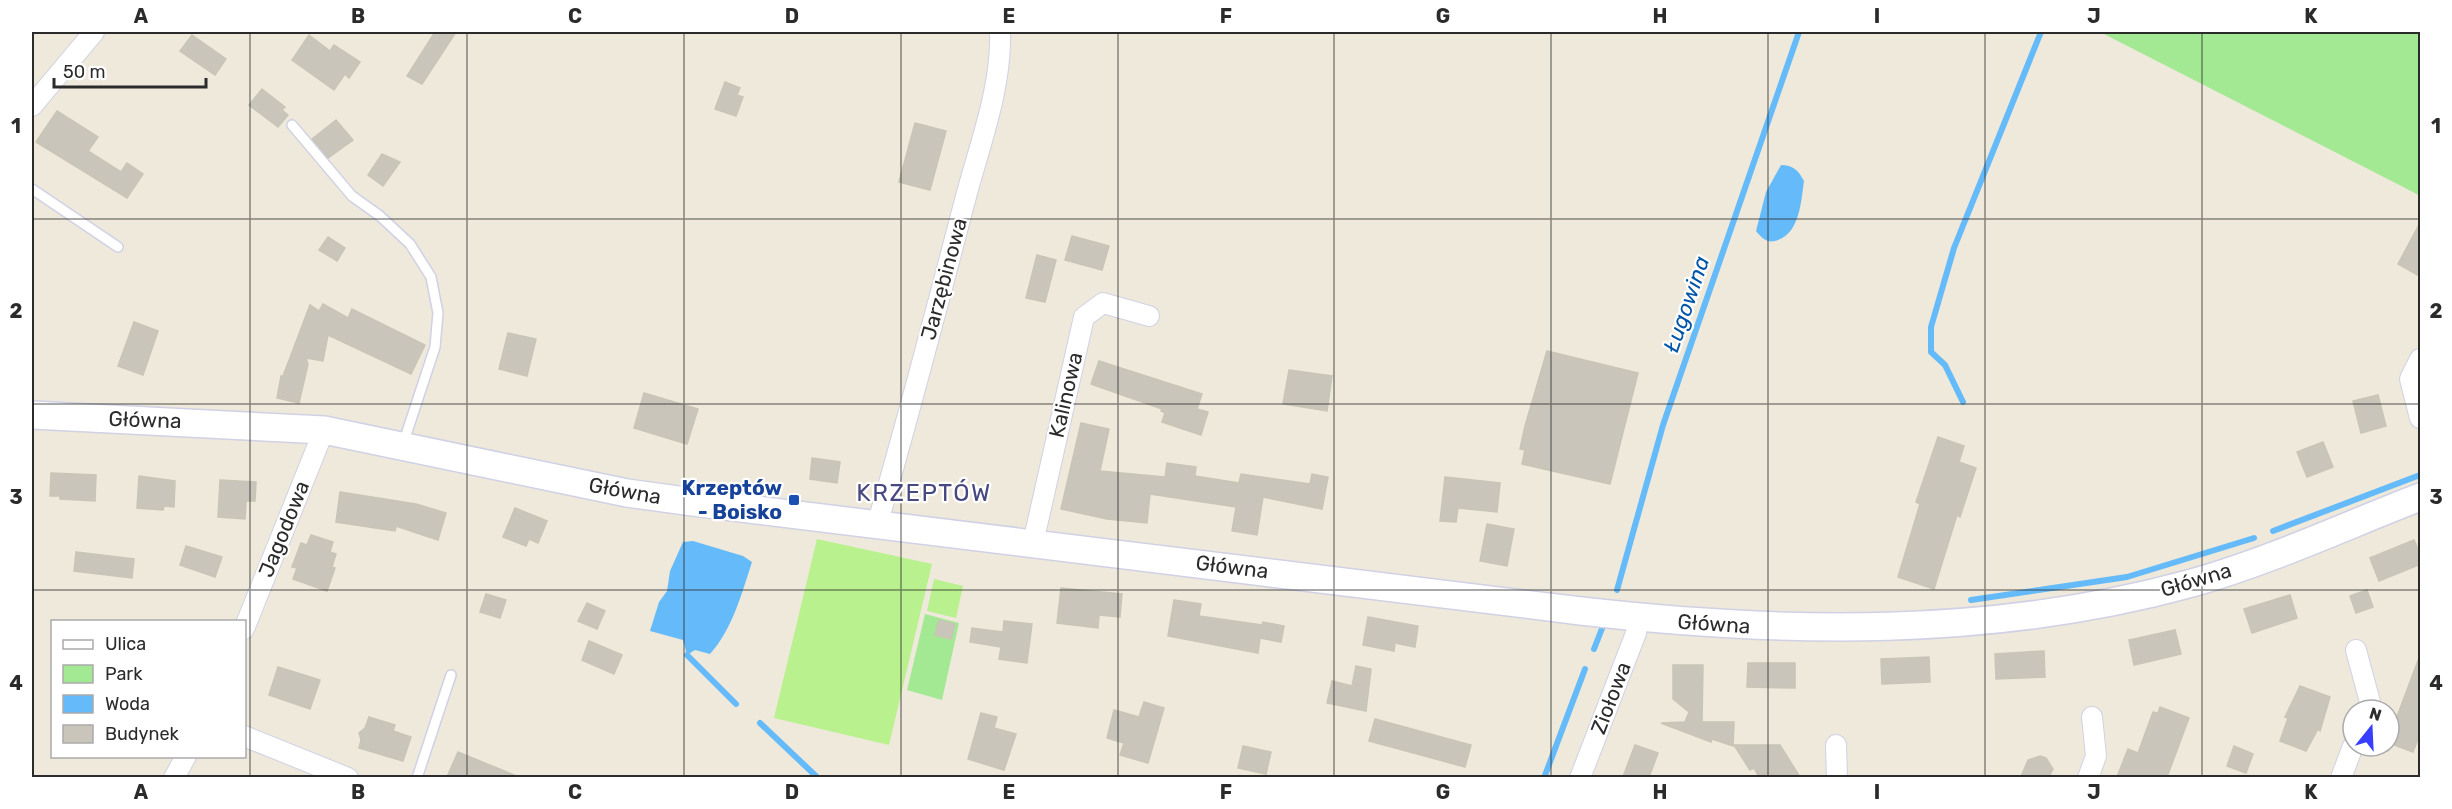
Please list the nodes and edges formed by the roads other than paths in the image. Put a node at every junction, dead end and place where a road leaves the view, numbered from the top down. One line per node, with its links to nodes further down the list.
1 (94, 32): 3 (street)
2 (1000, 32): 14 (street, Jarzębinowa)
3 (32, 106)
4 (292, 125): 12 (lane)
5 (32, 189): 6 (lane)
6 (118, 247)
7 (1149, 316): 15 (street, Kalinowa)
8 (2421, 359): 10 (street)
9 (32, 415): 11 (street, Główna)
10 (2421, 418)
11 (324, 430): 12 (street, Główna); 17 (street, Jagodowa)
12 (403, 446): 14 (street, Główna)
13 (2421, 497): 16 (street, Główna)
14 (877, 525): 15 (street, Główna)
15 (1033, 543): 16 (street, Główna)
16 (1638, 617): 29 (street, Ziołowa)
17 (246, 624)
18 (2356, 650): 20 (street)
19 (452, 675): 28 (lane)
20 (2369, 698)
21 (2092, 717): 31 (street)
22 (246, 737): 27 (street)
23 (1836, 745): 30 (street)
24 (185, 758): 26 (street)
25 (2348, 758): 32 (street)
26 (174, 777)
27 (348, 777)
28 (417, 777)
29 (1580, 777)
30 (1837, 777)
31 (2088, 777)
32 (2341, 777)

